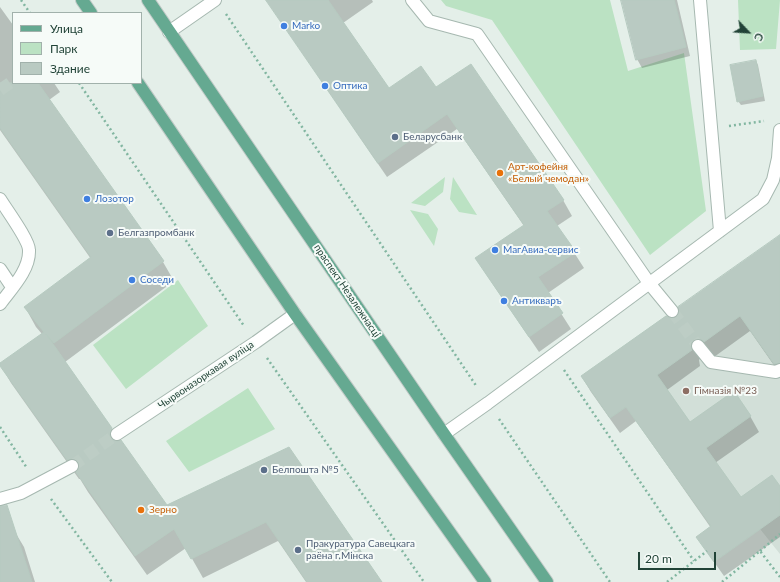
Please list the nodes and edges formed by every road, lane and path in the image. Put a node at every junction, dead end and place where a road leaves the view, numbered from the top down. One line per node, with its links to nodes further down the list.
1 (21, 0): 7 (path)
2 (82, 0): 8 (main road)
3 (148, 0): 10 (main road, праспект Незалежнасці)
4 (215, 0): 10 (street)
5 (412, 0): 19 (street)
6 (700, 0): 13 (street)
7 (29, 12)
8 (90, 12)
9 (226, 13): 27 (path)
10 (169, 32): 30 (main road, праспект Незалежнасці)
11 (139, 84): 23 (main road)
12 (765, 120): 13 (path)
13 (711, 128): 17 (street)
14 (780, 130): 15 (street)
15 (779, 158): 17 (street)
16 (0, 198): 20 (street)
17 (720, 231): 19 (street)
18 (0, 269): 20 (street)
19 (649, 283): 22 (street); 25 (street)
20 (12, 287): 21 (street)
21 (0, 304)
22 (672, 311)
23 (295, 314): 29 (street, Чырвоназоркавая вуліца); 40 (main road)
24 (698, 346): 26 (street)
25 (553, 355): 27 (street); 37 (path)
26 (780, 370)
27 (488, 403): 30 (street); 42 (path)
28 (0, 427): 32 (path)
29 (117, 434)
30 (444, 434): 41 (main road, праспект Незалежнасці)
31 (72, 466): 32 (street)
32 (40, 483): 33 (street); 39 (path)
33 (0, 499)
34 (780, 534): 36 (path)
35 (706, 551): 37 (path)
36 (760, 551): 38 (path); 44 (path)
37 (694, 561): 43 (path)
38 (780, 577)
39 (112, 582)
40 (485, 582)
41 (547, 582)
42 (610, 582)
43 (667, 582)
44 (722, 582)

